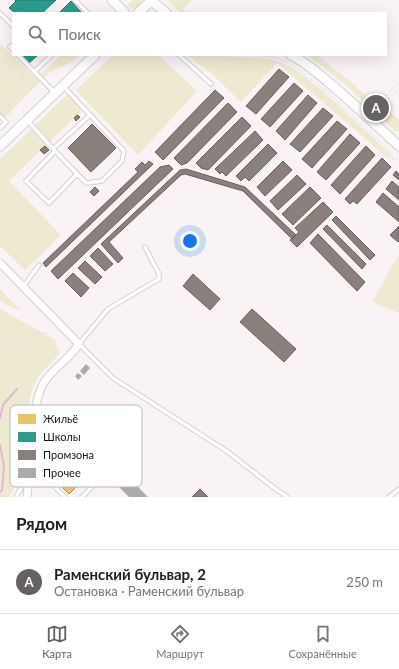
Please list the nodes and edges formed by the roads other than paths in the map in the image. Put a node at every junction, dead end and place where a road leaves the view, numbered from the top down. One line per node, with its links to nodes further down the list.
1 (76, 0): 4 (lane)
2 (112, 0): 5 (street)
3 (151, 0): 6 (street); 7 (street)
4 (87, 12)
5 (124, 12)
6 (139, 12)
7 (165, 12)
8 (0, 13): 9 (lane)
9 (12, 25)
10 (19, 56): 15 (lane)
11 (51, 56): 15 (lane)
12 (94, 56): 17 (street)
13 (180, 56): 16 (lane)
14 (294, 56): 24 (street)
15 (34, 72): 18 (lane)
16 (211, 84)
17 (63, 86): 18 (street); 19 (lane)
18 (55, 93): 21 (street)
19 (90, 115): 25 (lane); 26 (lane)
20 (0, 116): 22 (lane)
21 (27, 120): 23 (street); 25 (lane)
22 (0, 128)
23 (0, 146)
24 (399, 146)
25 (54, 150): 26 (lane); 26 (lane)
26 (77, 174)
27 (145, 247): 31 (lane)
28 (0, 263): 30 (street)
29 (39, 265): 30 (lane)
30 (23, 287): 31 (street)
31 (79, 344): 32 (street); 42 (lane)
32 (37, 405)
33 (22, 487): 38 (lane)
34 (28, 487): 39 (street)
35 (55, 487): 40 (lane)
36 (92, 487): 41 (lane)
37 (399, 489): 43 (lane)
38 (16, 497)
39 (27, 497)
40 (65, 497)
41 (82, 497)
42 (287, 497)
43 (389, 497)

